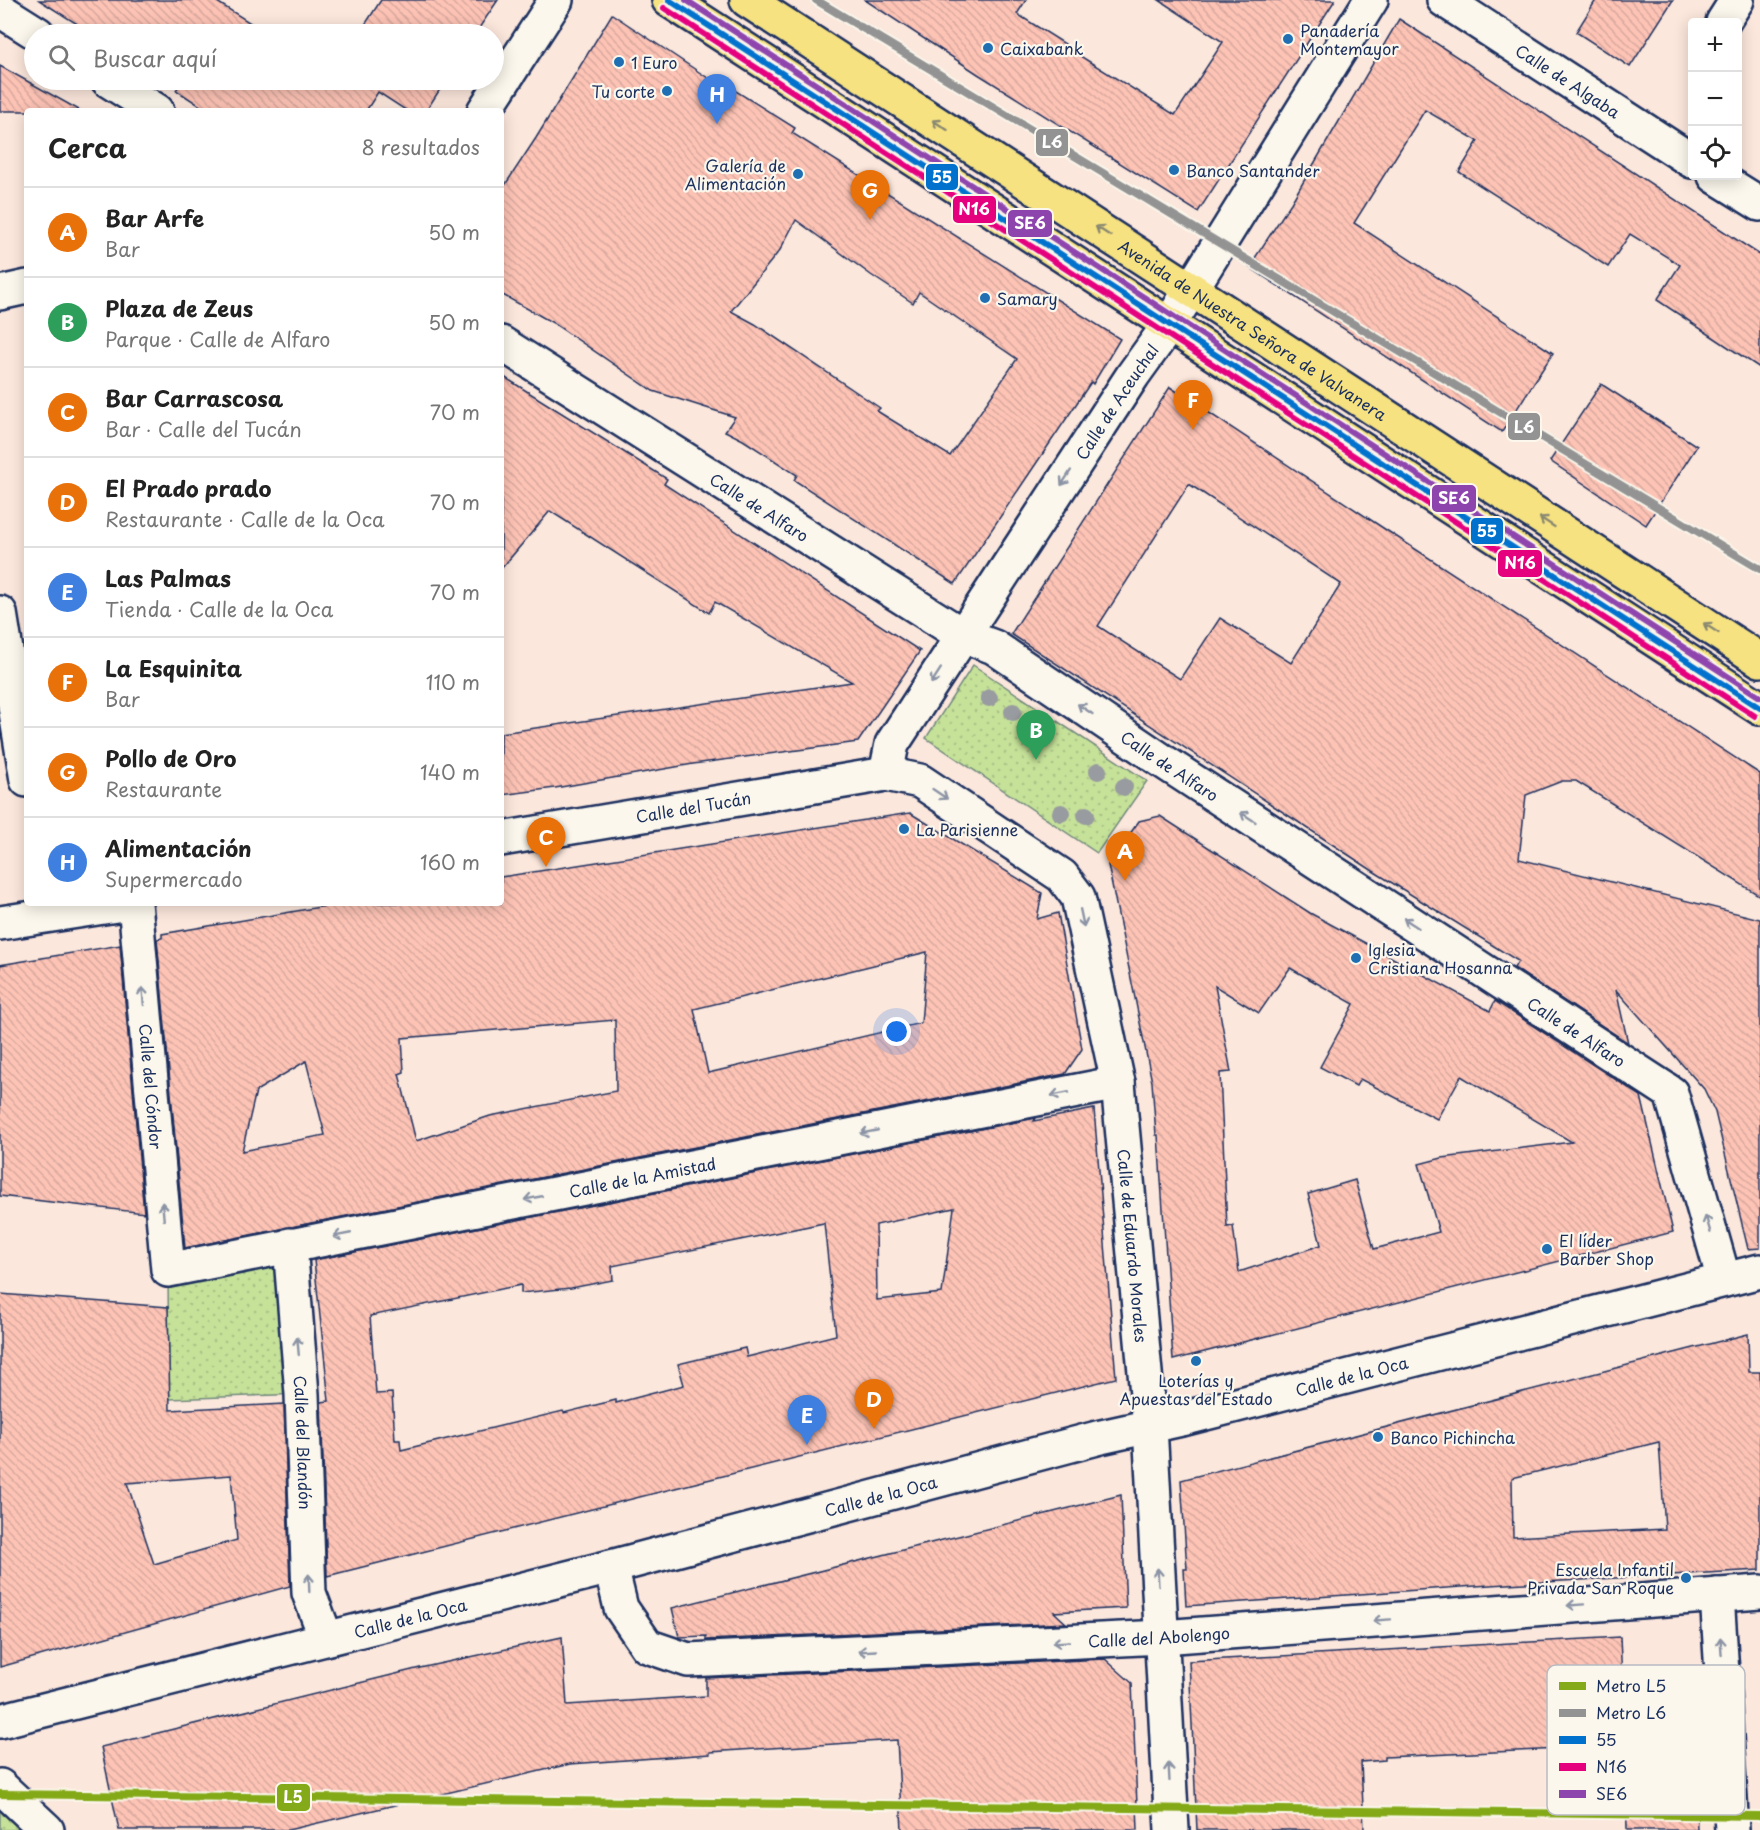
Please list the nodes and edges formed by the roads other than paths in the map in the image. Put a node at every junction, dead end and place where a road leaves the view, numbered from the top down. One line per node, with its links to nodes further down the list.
1 (556, 0): 10 (street)
2 (669, 0): 21 (main road)
3 (747, 0): 19 (main road, Avenida de Nuestra Señora de Valvanera, one-way to 3)
4 (1371, 0): 19 (street, Calle de Aceuchal)
5 (1444, 0): 15 (street, Calle de Algaba)
6 (1737, 0): 8 (street)
7 (0, 10): 9 (street)
8 (1726, 18)
9 (24, 25)
10 (504, 80)
11 (498, 90): 14 (street)
12 (118, 94): 13 (street)
13 (150, 108)
14 (486, 108)
15 (1688, 158)
16 (1721, 180): 17 (street)
17 (1760, 204)
18 (24, 288): 20 (street)
19 (1193, 289): 21 (street, Calle de Aceuchal); 25 (main road, Avenida de Nuestra Señora de Valvanera, one-way to 19)
20 (0, 293)
21 (1169, 325): 24 (street, Calle de Aceuchal, one-way to 24); 26 (main road)
22 (504, 345): 24 (street, Calle de Alfaro)
23 (0, 613): 27 (street)
24 (962, 635): 28 (street, Calle de Aceuchal, one-way to 28); 38 (street, Calle de Alfaro, one-way to 24)
25 (1760, 660)
26 (1760, 708)
27 (24, 761)
28 (886, 774): 29 (street, Calle del Tucán); 34 (street, Calle de Eduardo Morales, one-way to 34)
29 (504, 839)
30 (95, 906): 32 (street)
31 (135, 906): 36 (street, Calle del Cóndor, one-way to 31)
32 (48, 910): 33 (street)
33 (0, 923)
34 (1118, 1083): 35 (street, Calle de la Amistad, one-way to 35); 39 (street, Calle de Eduardo Morales)
35 (290, 1245): 36 (street, Calle de la Amistad); 44 (street, Calle del Blandón, one-way to 35)
36 (168, 1270)
37 (1760, 1271): 38 (street, Calle de la Oca)
38 (1724, 1280): 39 (street, Calle de la Oca)
39 (1150, 1426): 40 (street, Calle de la Oca); 43 (street, Calle de Eduardo Morales, one-way to 39)
40 (611, 1567): 43 (street, Calle del Abolengo, one-way to 40); 44 (street, Calle de la Oca)
41 (1760, 1592): 42 (street, Calle del Abolengo)
42 (1717, 1594): 43 (street, Calle del Abolengo, one-way to 43); 45 (street, one-way to 42)
43 (1161, 1637): 50 (street, Calle de Eduardo Morales, one-way to 43)
44 (326, 1638): 46 (street, Calle de la Oca)
45 (1722, 1665)
46 (0, 1721)
47 (0, 1786): 49 (street)
48 (1731, 1815): 51 (street, one-way to 48)
49 (47, 1830)
50 (1172, 1830)
51 (1732, 1830)

